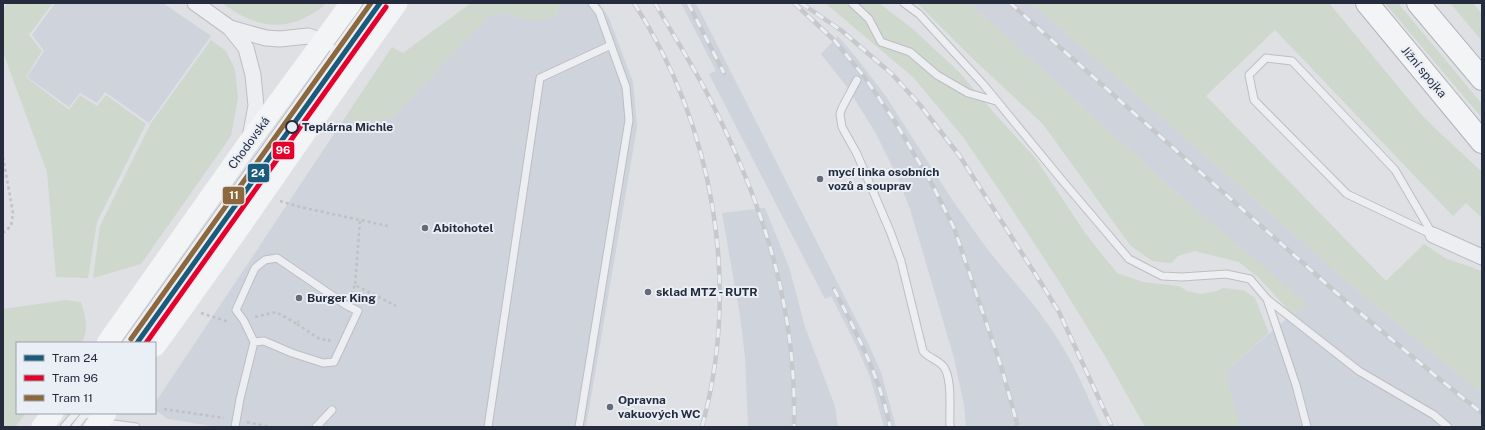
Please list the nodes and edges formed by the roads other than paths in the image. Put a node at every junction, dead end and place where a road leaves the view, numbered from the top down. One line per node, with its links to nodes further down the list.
1 (195, 3): 10 (street)
2 (351, 3): 12 (main road, Chodovská)
3 (369, 3): 12 (lane)
4 (397, 3): 13 (main road)
5 (592, 3): 11 (lane)
6 (852, 3): 16 (lane)
7 (904, 3): 16 (lane)
8 (1367, 3): 18 (highway, Jižní spojka)
9 (1418, 3): 14 (highway)
10 (230, 28): 12 (street); 17 (street)
11 (611, 45): 37 (lane); 38 (lane)
12 (330, 46): 13 (lane); 17 (main road, Chodovská); 23 (lane)
13 (352, 65): 24 (lane); 26 (main road)
14 (1482, 79)
15 (857, 80): 39 (lane)
16 (996, 101): 21 (lane)
17 (249, 142): 22 (main road, Chodovská)
18 (1482, 142)
19 (1433, 235): 19 (lane); 20 (street)
20 (1482, 257)
21 (1266, 299): 40 (lane); 41 (lane)
22 (108, 342)
23 (127, 342)
24 (138, 342)
25 (254, 342): 25 (lane); 31 (lane)
26 (156, 345)
27 (332, 410): 36 (lane)
28 (53, 414): 32 (main road)
29 (75, 414): 33 (lane)
30 (95, 418): 34 (lane); 35 (lane)
31 (236, 423)
32 (42, 427)
33 (64, 427)
34 (75, 427)
35 (136, 427)
36 (316, 427)
37 (488, 427)
38 (579, 427)
39 (950, 427)
40 (1307, 427)
41 (1448, 427)

